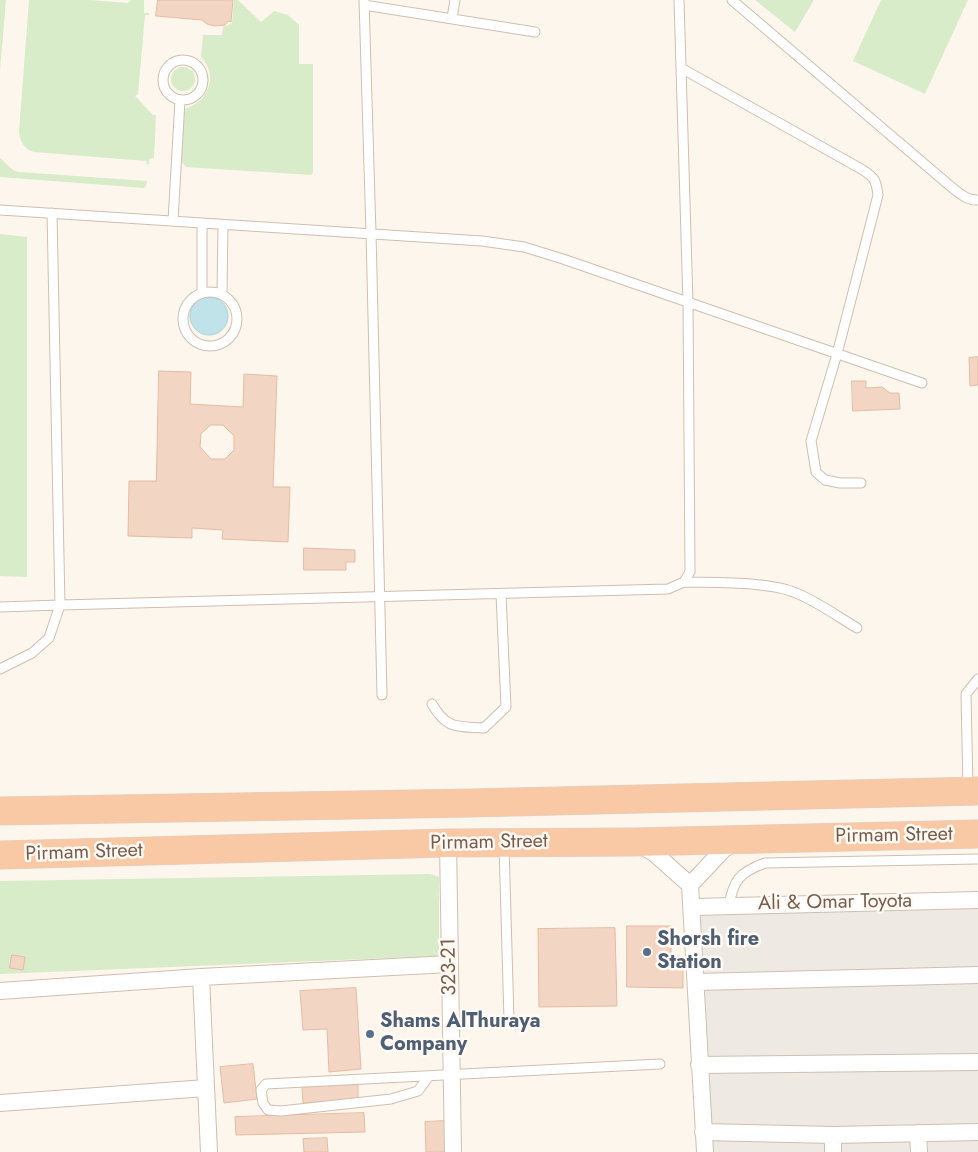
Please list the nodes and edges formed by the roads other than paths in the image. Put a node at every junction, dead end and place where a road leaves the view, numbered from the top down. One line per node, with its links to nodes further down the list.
1 (455, 0): 5 (lane)
2 (679, 0): 7 (lane)
3 (732, 0): 9 (lane)
4 (364, 2): 5 (lane); 15 (lane)
5 (452, 18): 6 (lane)
6 (535, 32)
7 (681, 68): 18 (lane); 19 (lane)
8 (180, 100): 8 (lane); 12 (lane)
9 (978, 200)
10 (0, 210): 11 (lane)
11 (52, 213): 12 (lane); 26 (lane)
12 (173, 221): 13 (lane)
13 (202, 224): 14 (lane); 16 (lane)
14 (223, 225): 15 (lane); 17 (lane)
15 (371, 233): 18 (lane); 24 (lane)
16 (202, 292): 17 (lane); 17 (lane)
17 (222, 294)
18 (688, 303): 19 (lane); 22 (lane)
19 (837, 354): 20 (lane); 21 (lane)
20 (922, 383)
21 (861, 483)
22 (684, 582): 23 (lane); 27 (lane)
23 (501, 594): 24 (lane); 31 (lane)
24 (379, 597): 26 (lane); 30 (lane)
25 (0, 606): 26 (lane)
26 (60, 606): 28 (lane)
27 (857, 628)
28 (0, 669)
29 (978, 679): 32 (lane)
30 (382, 695)
31 (432, 704)
32 (973, 791): 33 (highway, Pirmam Street)
33 (0, 811)
34 (978, 834): 39 (highway, Pirmam Street)
35 (739, 840): 37 (highway, Pirmam Street); 39 (highway, Pirmam Street); 42 (street)
36 (504, 842): 37 (highway, Pirmam Street); 38 (highway, Pirmam Street); 51 (lane)
37 (634, 842): 42 (street)
38 (448, 843): 40 (highway, Pirmam Street); 46 (street, 323-21)
39 (766, 851): 41 (lane); 44 (lane)
40 (0, 855)
41 (978, 859)
42 (690, 885): 45 (street)
43 (978, 900): 44 (street, Ali & Omar Toyota)
44 (729, 906): 45 (street, Ali & Omar Toyota)
45 (692, 907): 49 (street)
46 (450, 964): 48 (street); 55 (street, 323-21)
47 (978, 975): 49 (street)
48 (201, 977): 50 (street); 57 (street)
49 (697, 982): 54 (street)
50 (0, 991)
51 (509, 1020)
52 (978, 1062): 54 (street)
53 (660, 1064): 55 (lane)
54 (699, 1065): 59 (street)
55 (452, 1074): 56 (lane); 64 (street, 323-21)
56 (429, 1076): 56 (lane)
57 (206, 1088): 58 (street); 63 (street)
58 (0, 1103)
59 (703, 1132): 62 (street); 65 (street)
60 (978, 1132): 61 (street)
61 (918, 1133): 62 (street); 67 (street)
62 (833, 1135): 66 (street)
63 (209, 1152)
64 (452, 1152)
65 (705, 1152)
66 (833, 1152)
67 (919, 1152)

